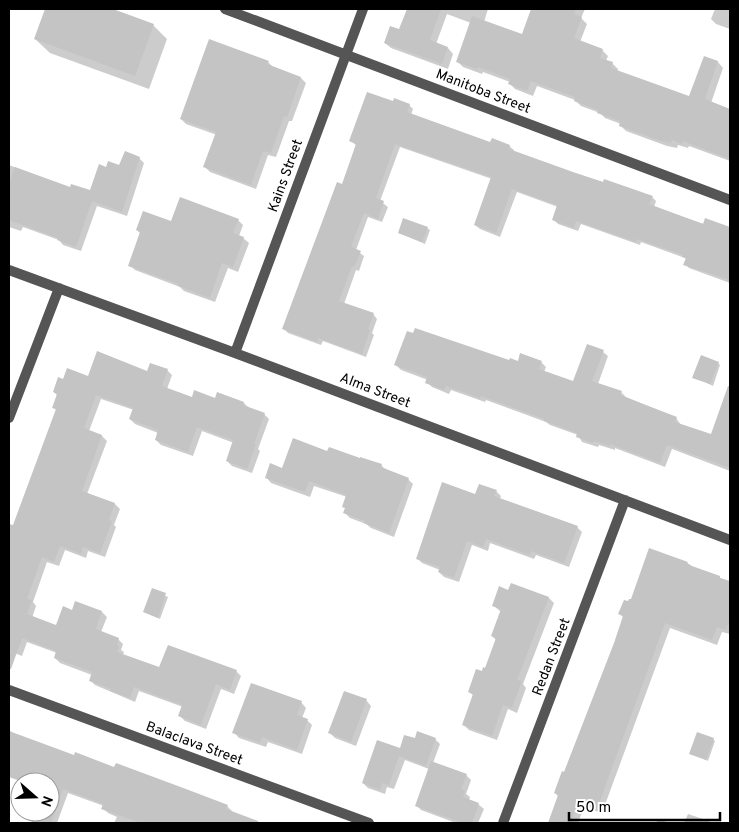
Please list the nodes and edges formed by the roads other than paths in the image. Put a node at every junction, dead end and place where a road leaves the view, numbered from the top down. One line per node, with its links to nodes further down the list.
1 (225, 9): 3 (street, Manitoba Street)
2 (363, 9): 3 (street, Kains Street)
3 (346, 55): 4 (street, Manitoba Street); 7 (street, Kains Street)
4 (730, 200)
5 (9, 270): 6 (street, Alma Street)
6 (58, 288): 7 (street, Alma Street); 8 (street)
7 (235, 353): 9 (street, Alma Street)
8 (9, 418)
9 (625, 500): 10 (street, Alma Street); 13 (street, Redan Street)
10 (730, 540)
11 (9, 690): 12 (street, Balaclava Street)
12 (369, 823)
13 (503, 823)

